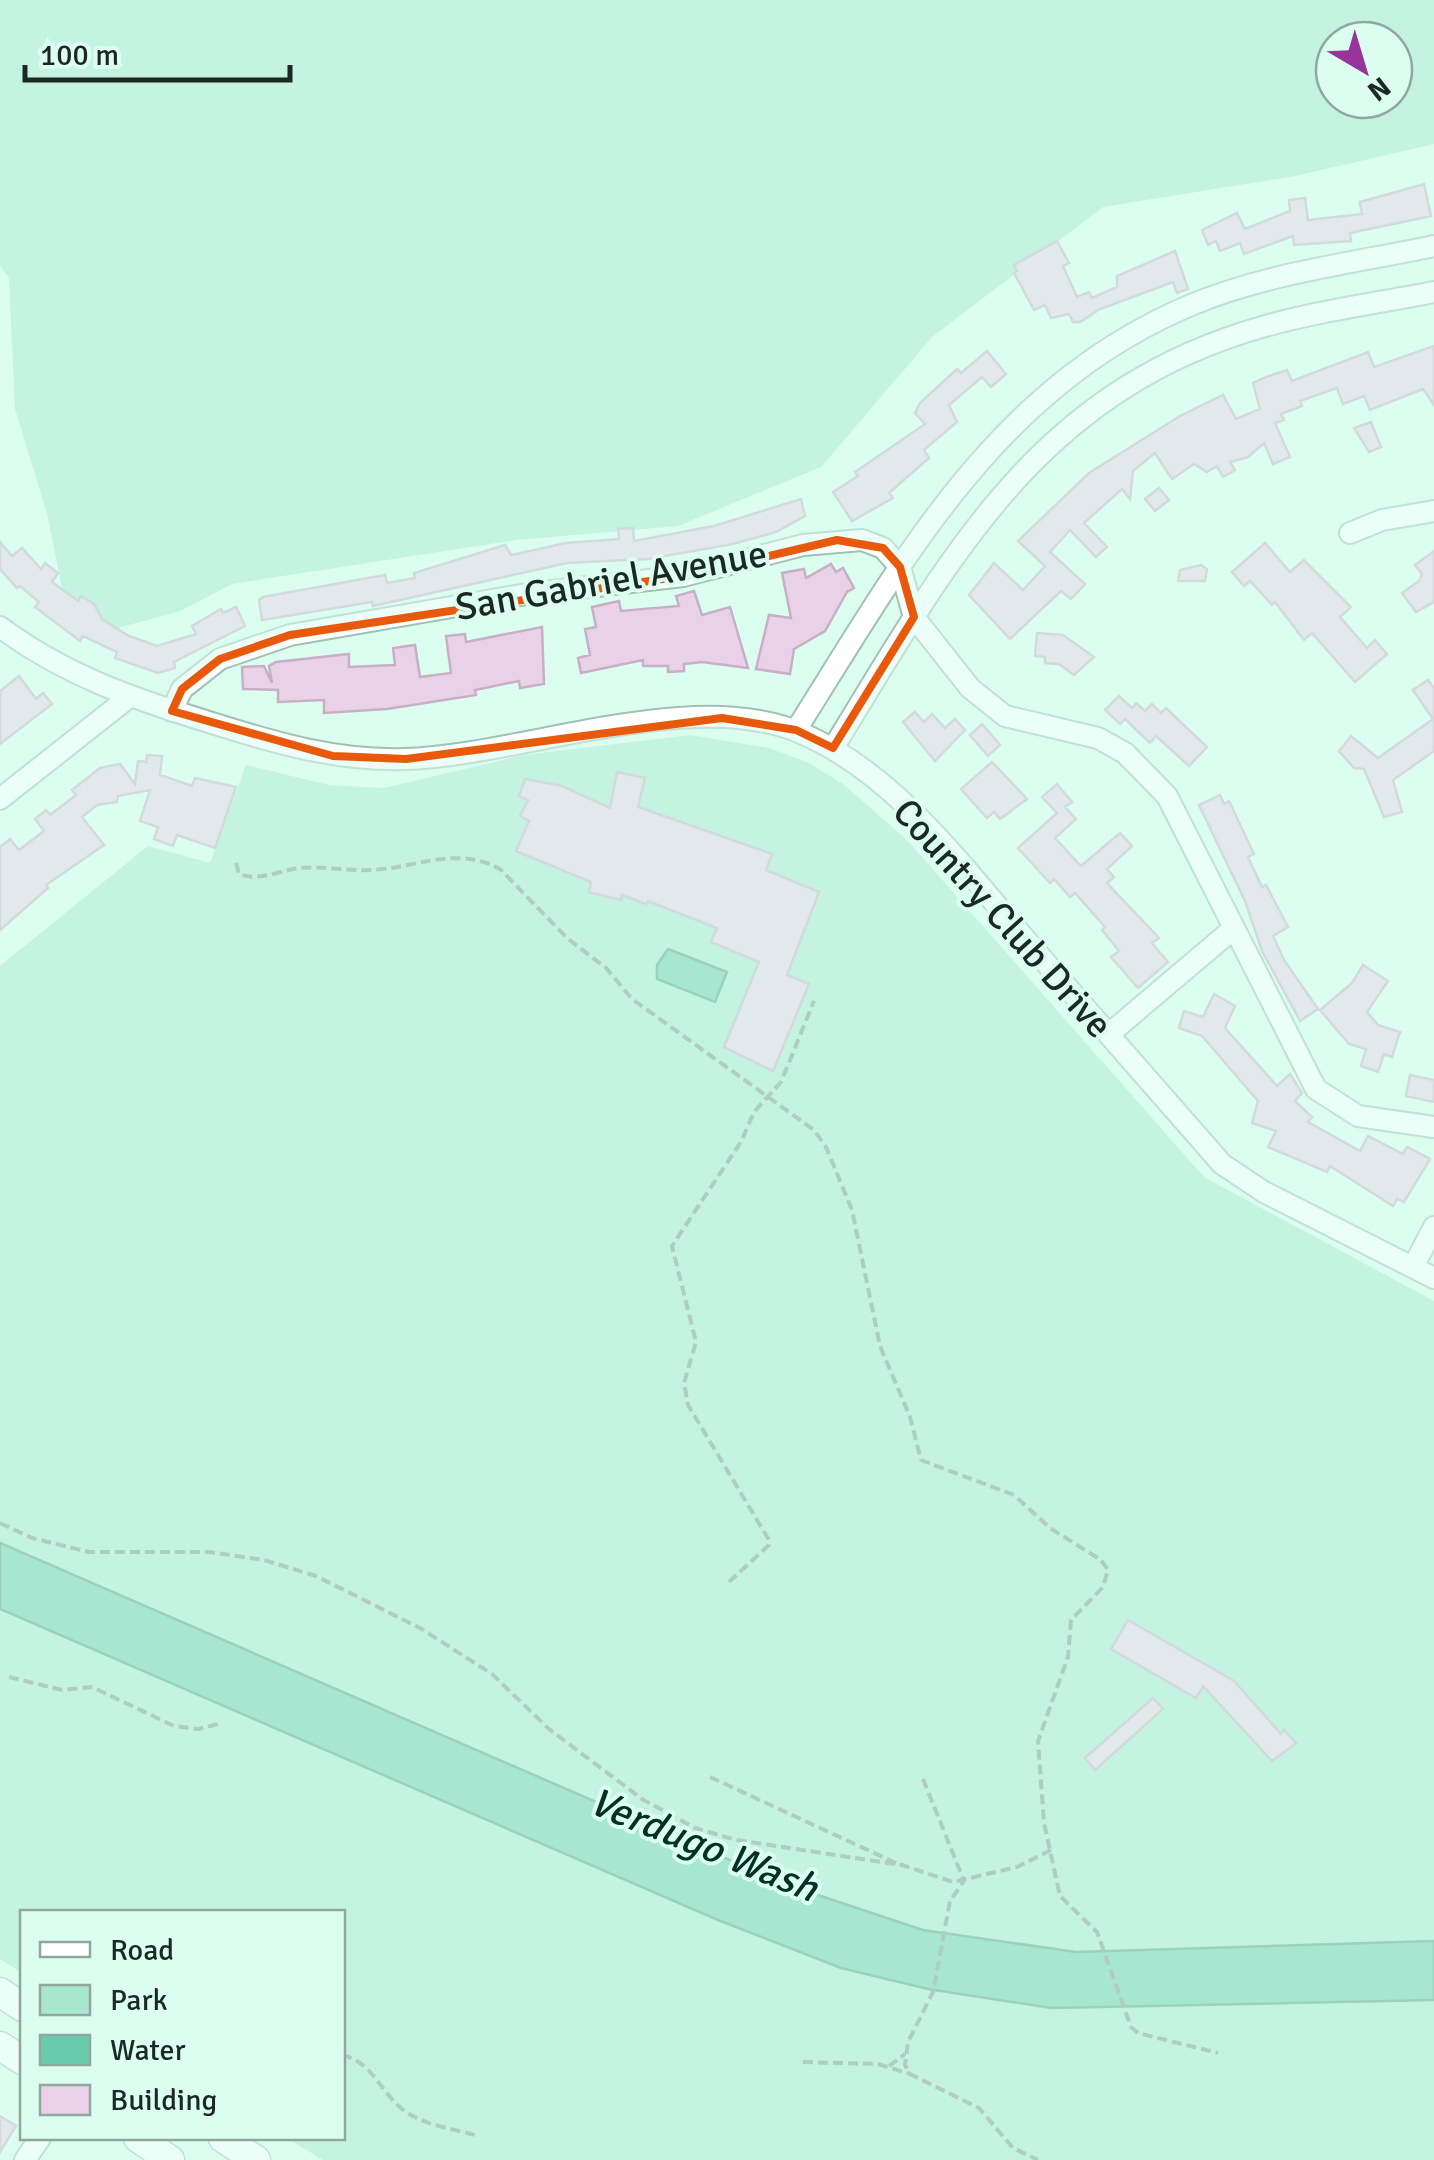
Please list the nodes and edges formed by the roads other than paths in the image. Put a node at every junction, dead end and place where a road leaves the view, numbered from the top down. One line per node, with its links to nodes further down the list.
1 (1434, 246): 5 (street)
2 (1434, 292): 6 (street)
3 (1434, 511): 4 (street)
4 (1350, 533)
5 (900, 566): 6 (street); 9 (street, San Gabriel Avenue); 10 (street)
6 (914, 617): 11 (street); 13 (street)
7 (0, 626): 8 (street, Country Club Drive)
8 (128, 698): 9 (street, Country Club Drive); 12 (street)
9 (172, 711): 10 (street, Country Club Drive)
10 (796, 730): 11 (street, Country Club Drive)
11 (832, 748): 14 (street, Country Club Drive)
12 (0, 799)
13 (1234, 930): 14 (street); 15 (street)
14 (1108, 1034): 17 (street, Country Club Drive)
15 (1434, 1128)
16 (1434, 1227): 17 (street)
17 (1413, 1267): 18 (street, Country Club Drive)
18 (1434, 1278)
19 (141, 2140): 22 (main road)
20 (225, 2140): 21 (main road)
21 (254, 2158)
22 (170, 2160)

